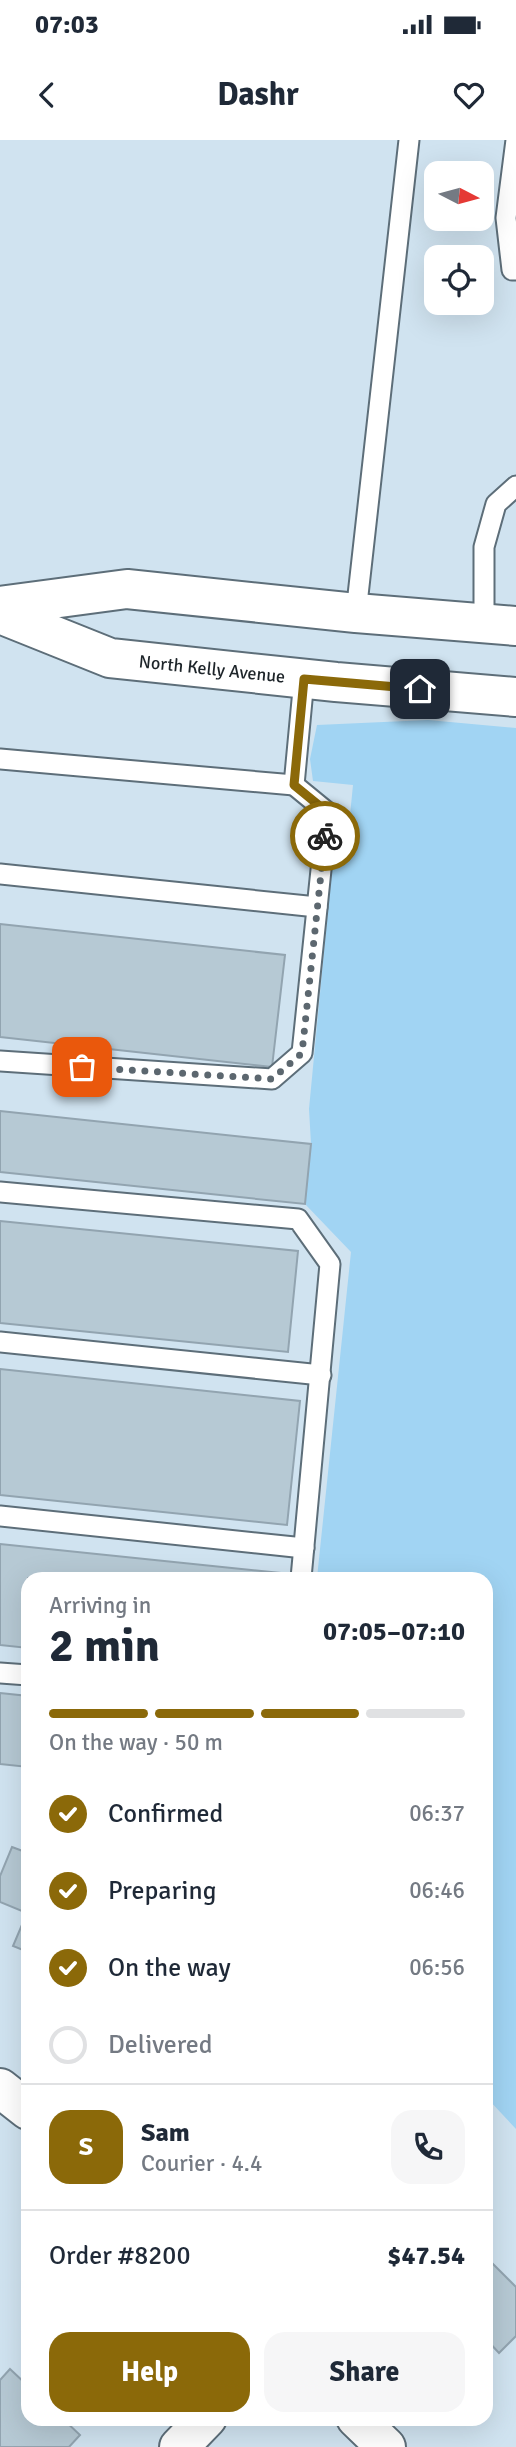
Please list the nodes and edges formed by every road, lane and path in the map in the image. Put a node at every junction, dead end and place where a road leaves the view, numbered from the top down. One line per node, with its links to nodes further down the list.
1 (409, 140): 6 (lane)
2 (516, 140): 3 (lane)
3 (516, 270)
4 (516, 486): 8 (lane)
5 (0, 606): 6 (street)
6 (356, 613): 8 (street)
7 (0, 614): 9 (street, North Kelly Avenue)
8 (500, 624)
9 (304, 679): 10 (street, North Kelly Avenue); 12 (lane)
10 (516, 697)
11 (0, 759): 12 (lane)
12 (294, 785): 14 (lane)
13 (0, 874): 14 (lane)
14 (317, 907): 15 (lane)
15 (0, 1061)
16 (0, 1192): 18 (lane)
17 (0, 1342): 18 (lane)
18 (321, 1375): 20 (lane)
19 (0, 1516): 20 (lane)
20 (304, 1548): 21 (lane)
21 (302, 1572)
22 (0, 1673): 23 (lane)
23 (21, 1674)
24 (0, 2088): 25 (street)
25 (21, 2104)
26 (199, 2426): 28 (street)
27 (364, 2426): 29 (street)
28 (179, 2447)
29 (386, 2447)

